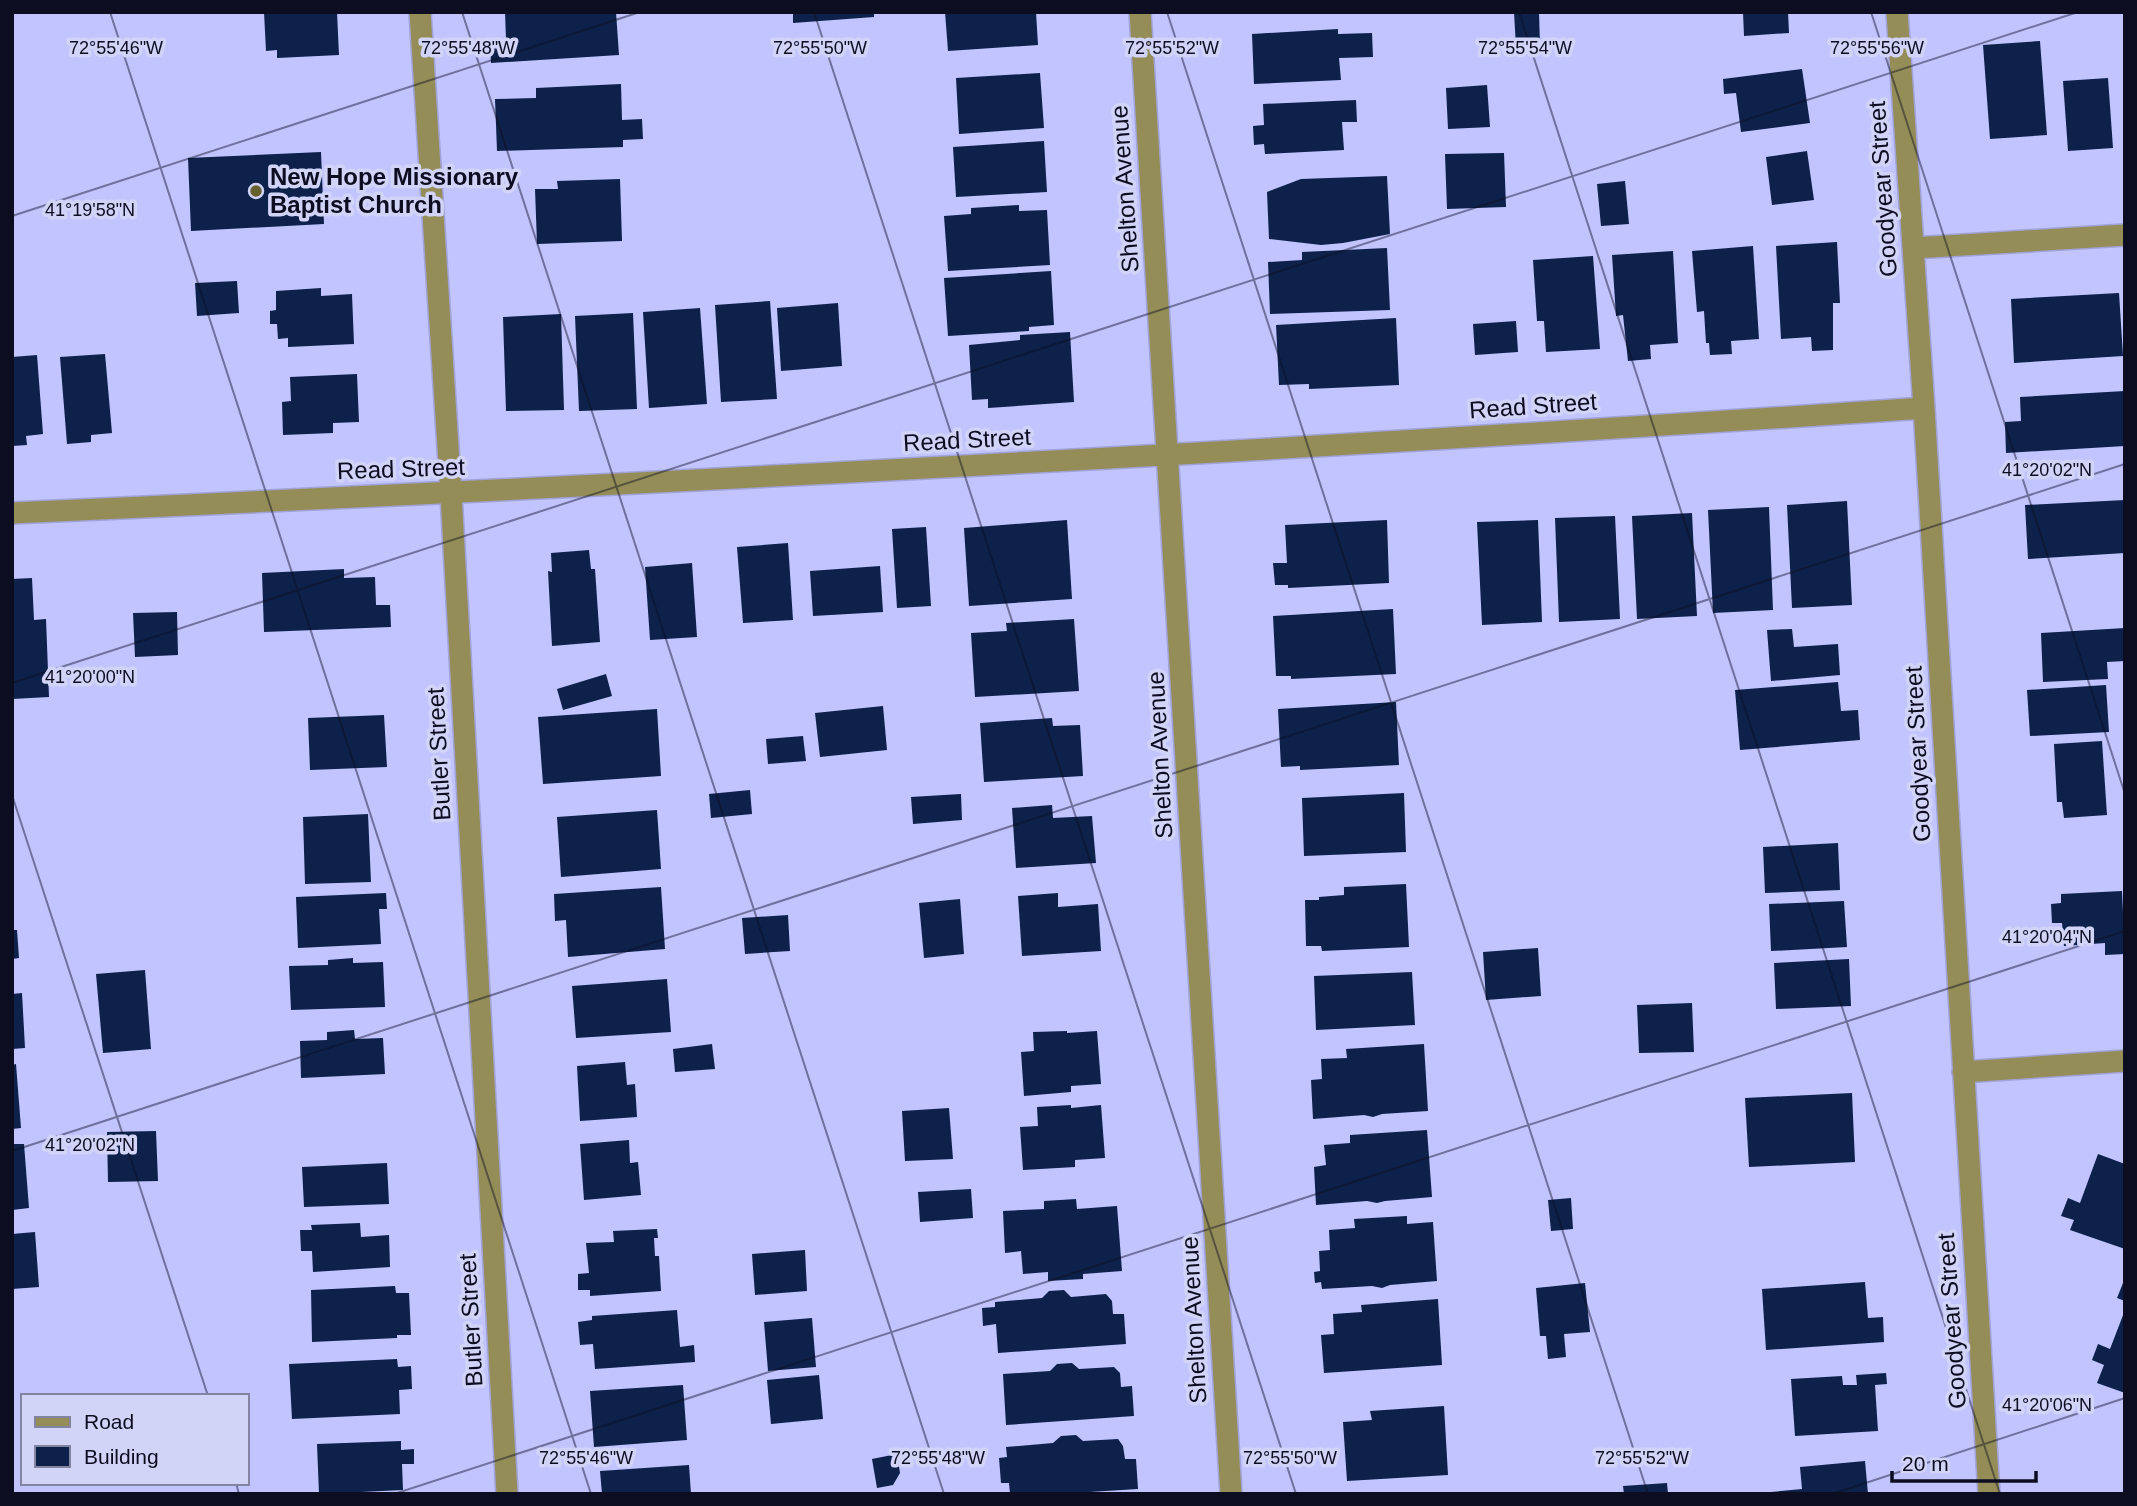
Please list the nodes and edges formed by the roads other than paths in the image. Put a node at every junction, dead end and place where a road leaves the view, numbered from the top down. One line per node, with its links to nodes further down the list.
1 (420, 12): 8 (street, Butler Street)
2 (1140, 12): 7 (street, Shelton Avenue)
3 (1897, 12): 5 (street, Goodyear Street)
4 (2125, 235): 5 (street)
5 (1914, 248): 6 (street, Goodyear Street)
6 (1924, 408): 7 (street, Read Street); 11 (street, Goodyear Street)
7 (1168, 455): 8 (street, Read Street); 13 (street, Shelton Avenue)
8 (451, 494): 9 (street, Read Street); 12 (street, Butler Street)
9 (12, 513)
10 (2125, 1061): 11 (street)
11 (1963, 1072): 14 (street, Goodyear Street)
12 (507, 1494)
13 (1231, 1494)
14 (1989, 1494)

